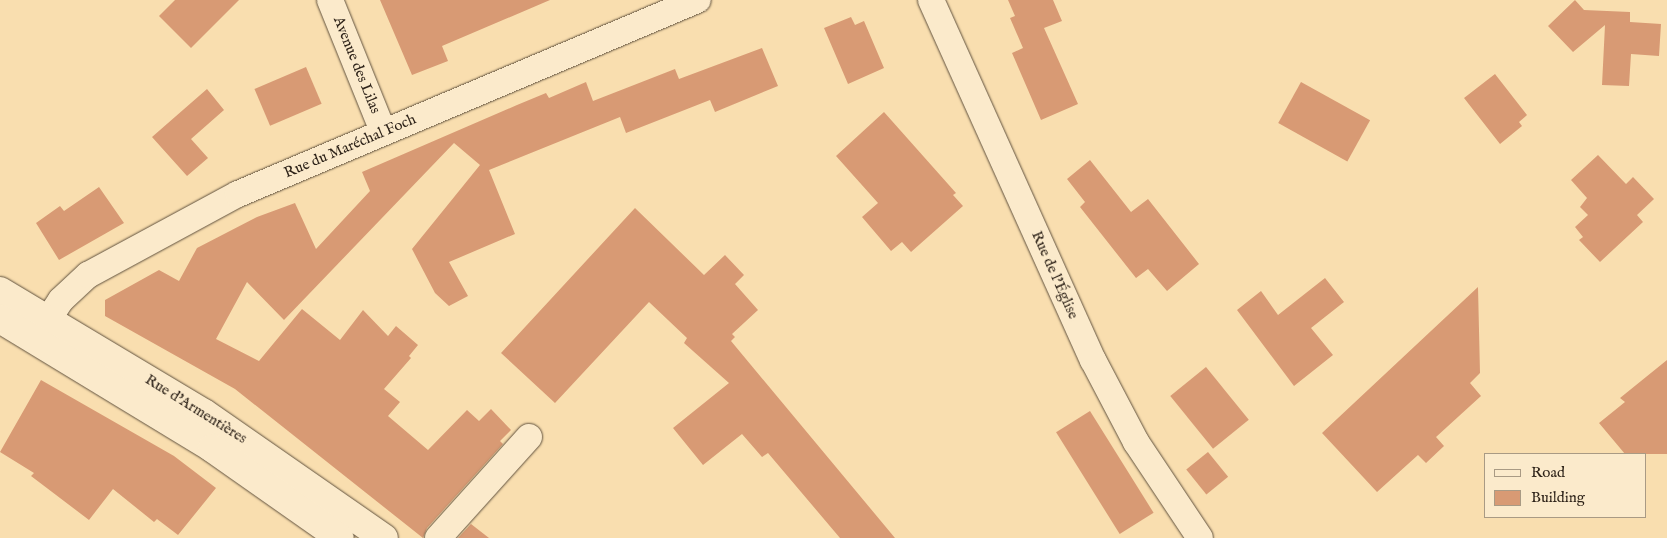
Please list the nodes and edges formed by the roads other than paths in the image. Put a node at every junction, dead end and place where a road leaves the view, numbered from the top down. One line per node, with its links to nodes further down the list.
1 (330, 0): 4 (street, Avenue des Lilas)
2 (698, 0): 4 (street, Rue du Maréchal Foch)
3 (931, 0): 12 (street, Rue de l'Église)
4 (383, 130): 7 (street, Rue du Maréchal Foch)
5 (0, 291): 7 (main road, Rue d'Armentières)
6 (0, 319): 7 (main road, Rue d'Armentières)
7 (41, 330): 9 (main road, Rue d'Armentières); 10 (main road, Rue d'Armentières)
8 (529, 437): 11 (street)
9 (340, 538)
10 (384, 538)
11 (438, 538)
12 (1200, 538)

